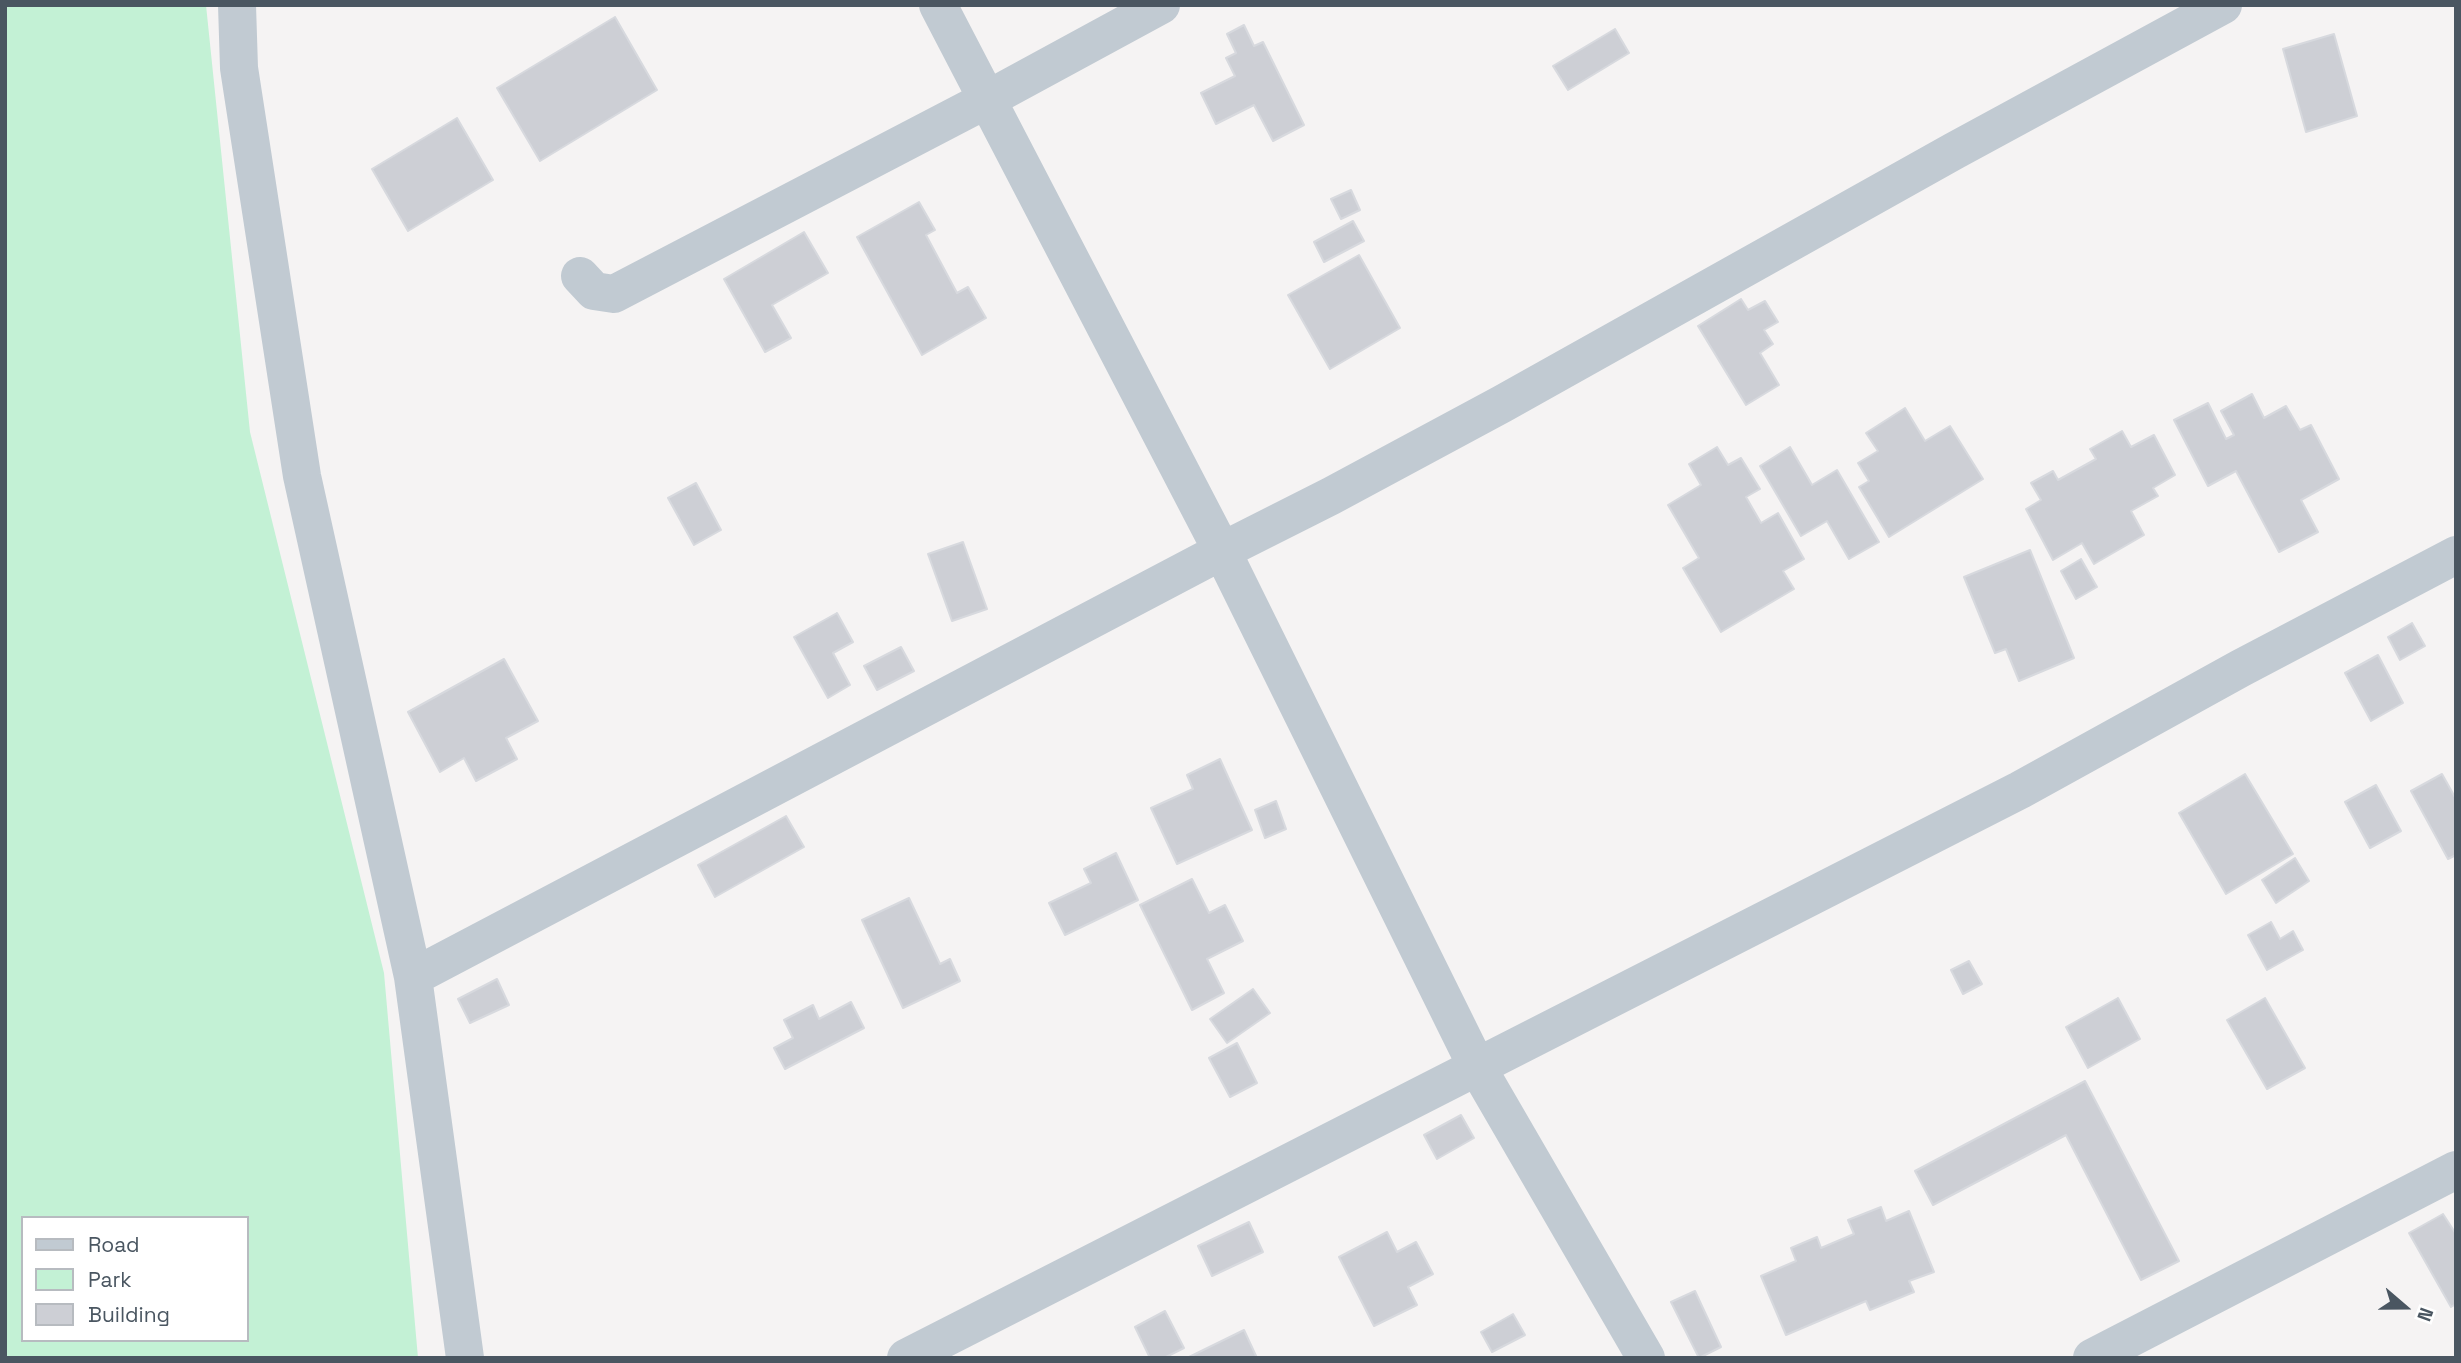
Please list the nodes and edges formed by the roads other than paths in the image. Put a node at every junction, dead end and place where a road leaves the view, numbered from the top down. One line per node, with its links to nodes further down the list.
1 (237, 5): 9 (street)
2 (938, 5): 5 (street)
3 (1161, 5): 5 (street)
4 (2223, 5): 7 (street)
5 (988, 99): 6 (street); 7 (street)
6 (580, 276)
7 (1222, 551): 9 (street); 10 (street)
8 (2456, 555): 10 (street)
9 (413, 977): 12 (street)
10 (1476, 1066): 13 (street); 14 (street)
11 (2456, 1170): 15 (street)
12 (465, 1358)
13 (906, 1358)
14 (1646, 1358)
15 (2092, 1358)

